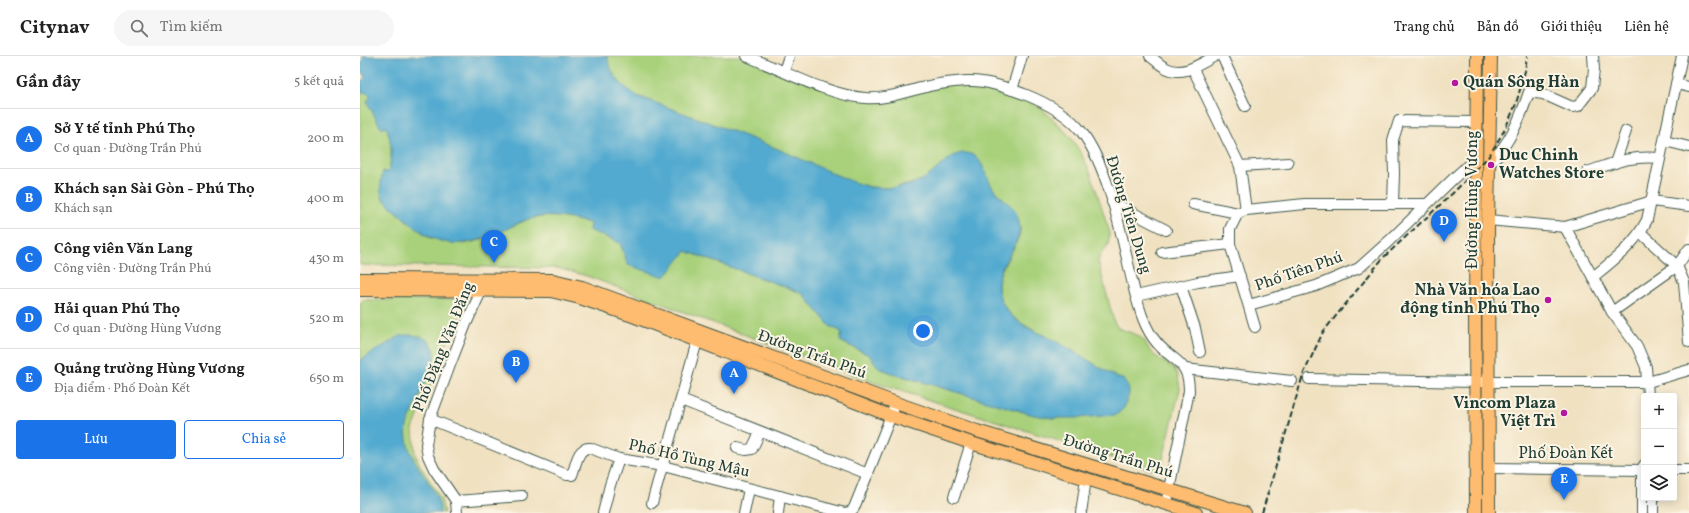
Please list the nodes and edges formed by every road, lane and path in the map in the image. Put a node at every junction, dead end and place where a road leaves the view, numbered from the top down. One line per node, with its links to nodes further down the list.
1 (746, 56): 12 (street, Đường Tiên Dung)
2 (789, 56): 12 (street)
3 (1022, 56): 15 (street)
4 (1150, 56): 11 (street)
5 (1215, 56): 11 (street)
6 (1222, 56): 16 (street)
7 (1477, 56): 17 (main road, Đường Hùng Vương)
8 (1491, 56): 25 (main road, Đường Hùng Vương)
9 (1593, 56): 25 (street)
10 (1682, 56): 13 (street)
11 (1193, 69): 26 (street)
12 (784, 71): 15 (street, Đường Tiên Dung)
13 (1676, 84): 14 (street); 19 (street)
14 (1689, 87)
15 (1012, 90): 29 (street, Đường Tiên Dung)
16 (1245, 106)
17 (1476, 122): 21 (main road, Đường Hùng Vương); 30 (street)
18 (1626, 131): 24 (street)
19 (1665, 141): 20 (street); 22 (street)
20 (1689, 147)
21 (1476, 158): 32 (street, Phố Tiên Phú); 60 (main road, Đường Hùng Vương)
22 (1660, 158): 24 (street); 28 (street)
23 (1288, 163): 26 (street)
24 (1615, 163): 27 (street)
25 (1489, 165): 35 (main road, Đường Hùng Vương)
26 (1240, 166): 34 (street)
27 (1587, 172)
28 (1652, 201): 33 (street); 36 (street); 38 (street)
29 (1112, 202): 37 (street); 49 (street, Đường Tiên Dung)
30 (1393, 203): 32 (street); 34 (street)
31 (1193, 204): 34 (street)
32 (1426, 204): 50 (street, Phố Tiên Phú)
33 (1689, 206)
34 (1242, 212): 39 (street, Phố Tiên Phú)
35 (1488, 220): 36 (street); 61 (main road, Đường Hùng Vương)
36 (1565, 227): 44 (street)
37 (1166, 230)
38 (1641, 233): 42 (street); 44 (street)
39 (1230, 244): 41 (street); 43 (street, Phố Tiên Phú)
40 (1689, 249): 42 (street)
41 (1162, 252)
42 (1677, 266): 51 (street); 54 (street)
43 (1240, 276): 47 (street); 50 (street, Phố Tiên Phú)
44 (1593, 276): 51 (street)
45 (360, 279): 46 (main road, Đường Trần Phú)
46 (484, 285): 48 (main road, Đường Trần Phú); 53 (main road, Đường Trần Phú); 67 (street, Phố Đặng Văn Đăng)
47 (1181, 286): 49 (street); 55 (street)
48 (360, 290)
49 (1136, 296): 56 (street, Đường Tiên Dung)
50 (1249, 305): 52 (street)
51 (1612, 312): 62 (street)
52 (1255, 327)
53 (698, 336): 64 (street); 65 (main road, Đường Trần Phú); 66 (main road, Đường Trần Phú)
54 (1689, 342)
55 (1200, 352)
56 (1185, 369): 59 (street); 80 (street)
57 (1689, 370): 62 (street)
58 (1309, 379): 60 (street)
59 (1292, 381)
60 (1475, 382): 61 (street); 96 (main road, Đường Hùng Vương)
61 (1488, 382): 62 (street); 73 (main road, Đường Hùng Vương)
62 (1648, 382): 63 (street)
63 (1648, 393)
64 (680, 400): 68 (street); 72 (street)
65 (896, 403): 66 (street, Phố Hồ Tùng Mậu); 80 (main road, Đường Trần Phú)
66 (891, 416): 69 (main road, Đường Trần Phú); 77 (street, Phố Hồ Tùng Mậu)
67 (430, 419): 71 (street, Phố Hồ Tùng Mậu); 84 (street, Phố Đặng Văn Đăng)
68 (760, 432): 70 (street); 77 (street)
69 (971, 443): 78 (main road, Đường Trần Phú); 83 (street)
70 (738, 448)
71 (619, 459): 72 (street, Phố Hồ Tùng Mậu); 90 (street)
72 (663, 466): 79 (street, Phố Hồ Tùng Mậu); 87 (street)
73 (1489, 468): 74 (street, Phố Đoàn Kết); 97 (main road, Đường Hùng Vương)
74 (1641, 468)
75 (1677, 470): 76 (street)
76 (1689, 470)
77 (868, 474): 82 (street, Phố Hồ Tùng Mậu)
78 (1086, 479): 88 (main road, Đường Trần Phú); 93 (street)
79 (749, 489): 82 (street, Phố Hồ Tùng Mậu); 91 (street)
80 (1169, 490): 88 (street); 95 (main road, Đường Trần Phú)
81 (522, 496): 84 (street)
82 (780, 496): 92 (street)
83 (954, 497)
84 (456, 501): 89 (street, Phố Đặng Văn Đăng)
85 (1643, 501): 98 (street)
86 (1653, 501): 99 (street)
87 (652, 503)
88 (1166, 504): 94 (main road, Đường Trần Phú)
89 (457, 513)
90 (603, 513)
91 (744, 513)
92 (778, 513)
93 (1081, 513)
94 (1196, 513)
95 (1245, 513)
96 (1476, 513)
97 (1489, 513)
98 (1642, 513)
99 (1653, 513)

